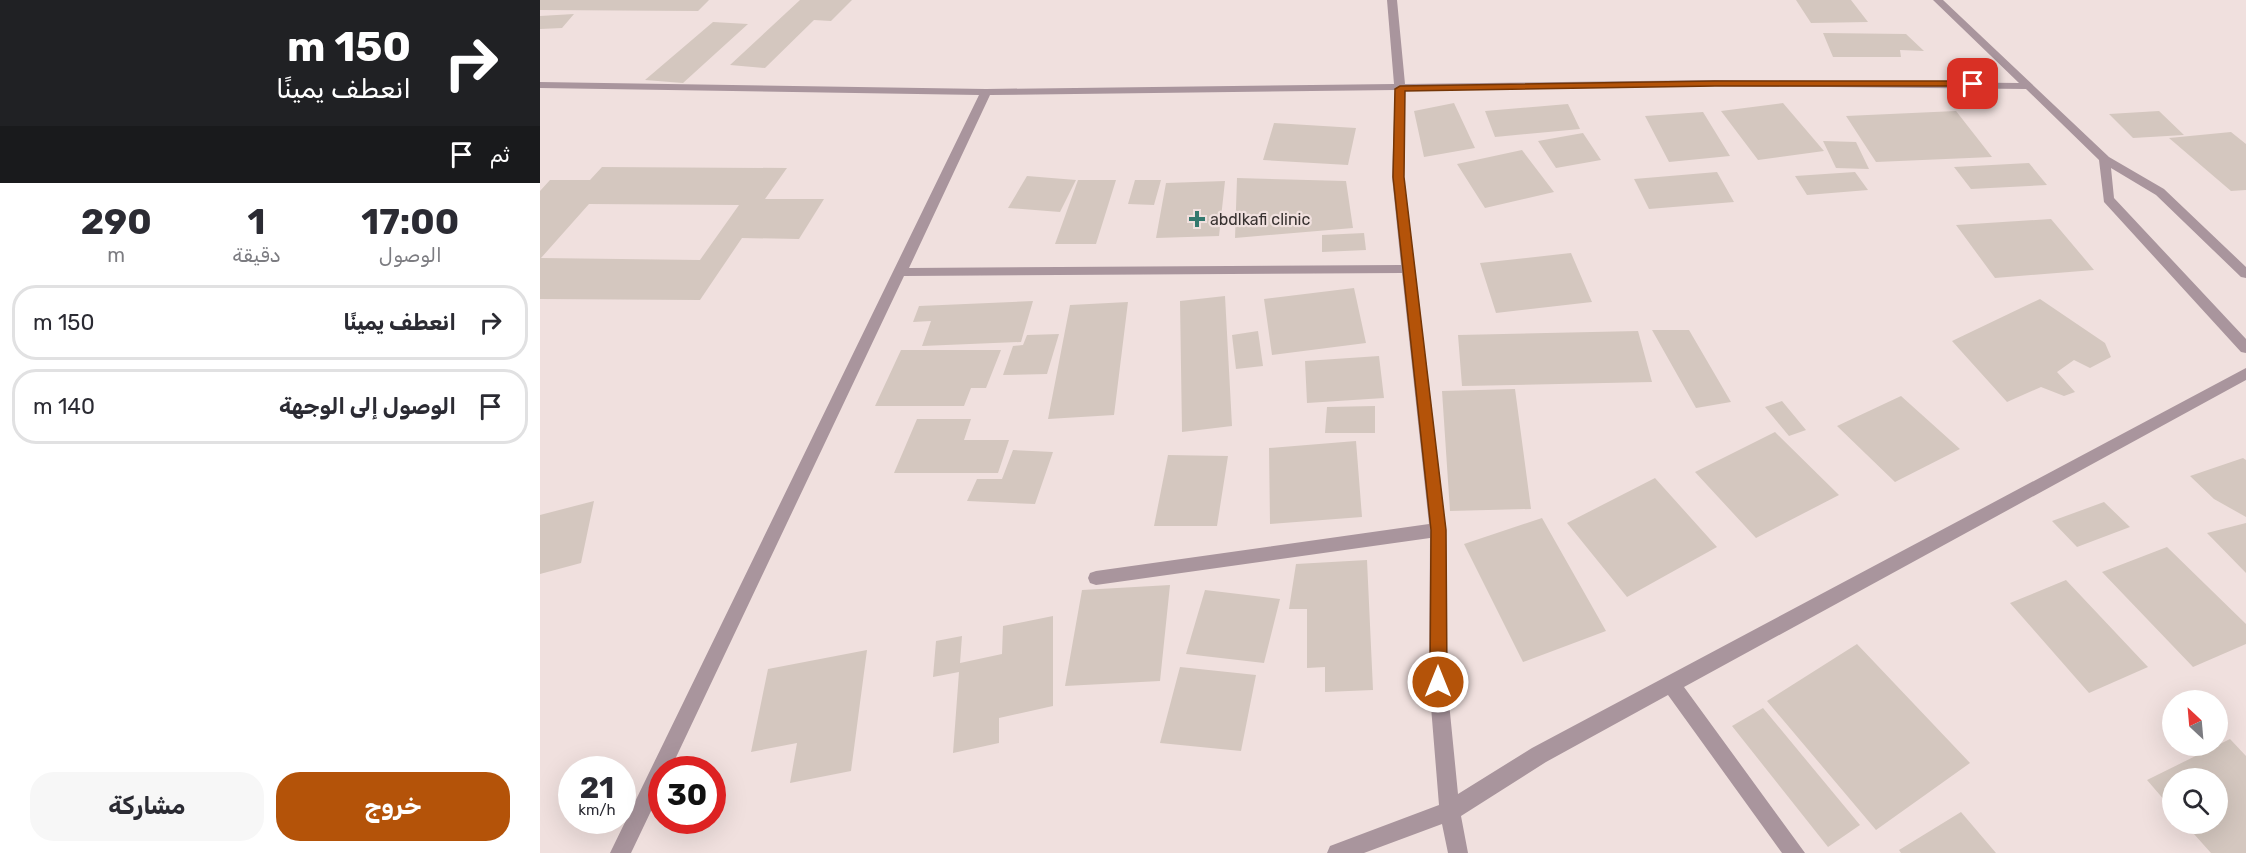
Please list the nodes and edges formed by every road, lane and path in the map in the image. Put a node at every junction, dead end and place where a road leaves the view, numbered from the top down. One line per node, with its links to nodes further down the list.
1 (1392, 0): 5 (street)
2 (1938, 0): 4 (street)
3 (540, 85): 6 (street)
4 (2030, 86): 5 (street); 7 (street)
5 (1400, 89): 6 (street); 8 (street)
6 (986, 92): 9 (street)
7 (2105, 159): 10 (street); 11 (street)
8 (1407, 269): 9 (street); 13 (street)
9 (900, 272): 17 (street)
10 (2246, 274)
11 (2246, 348)
12 (2246, 373): 15 (street)
13 (1438, 530): 14 (street); 16 (street)
14 (1096, 578)
15 (1672, 686): 16 (street); 20 (street)
16 (1449, 811): 18 (street); 19 (street)
17 (620, 853)
18 (1336, 853)
19 (1458, 853)
20 (1795, 853)

